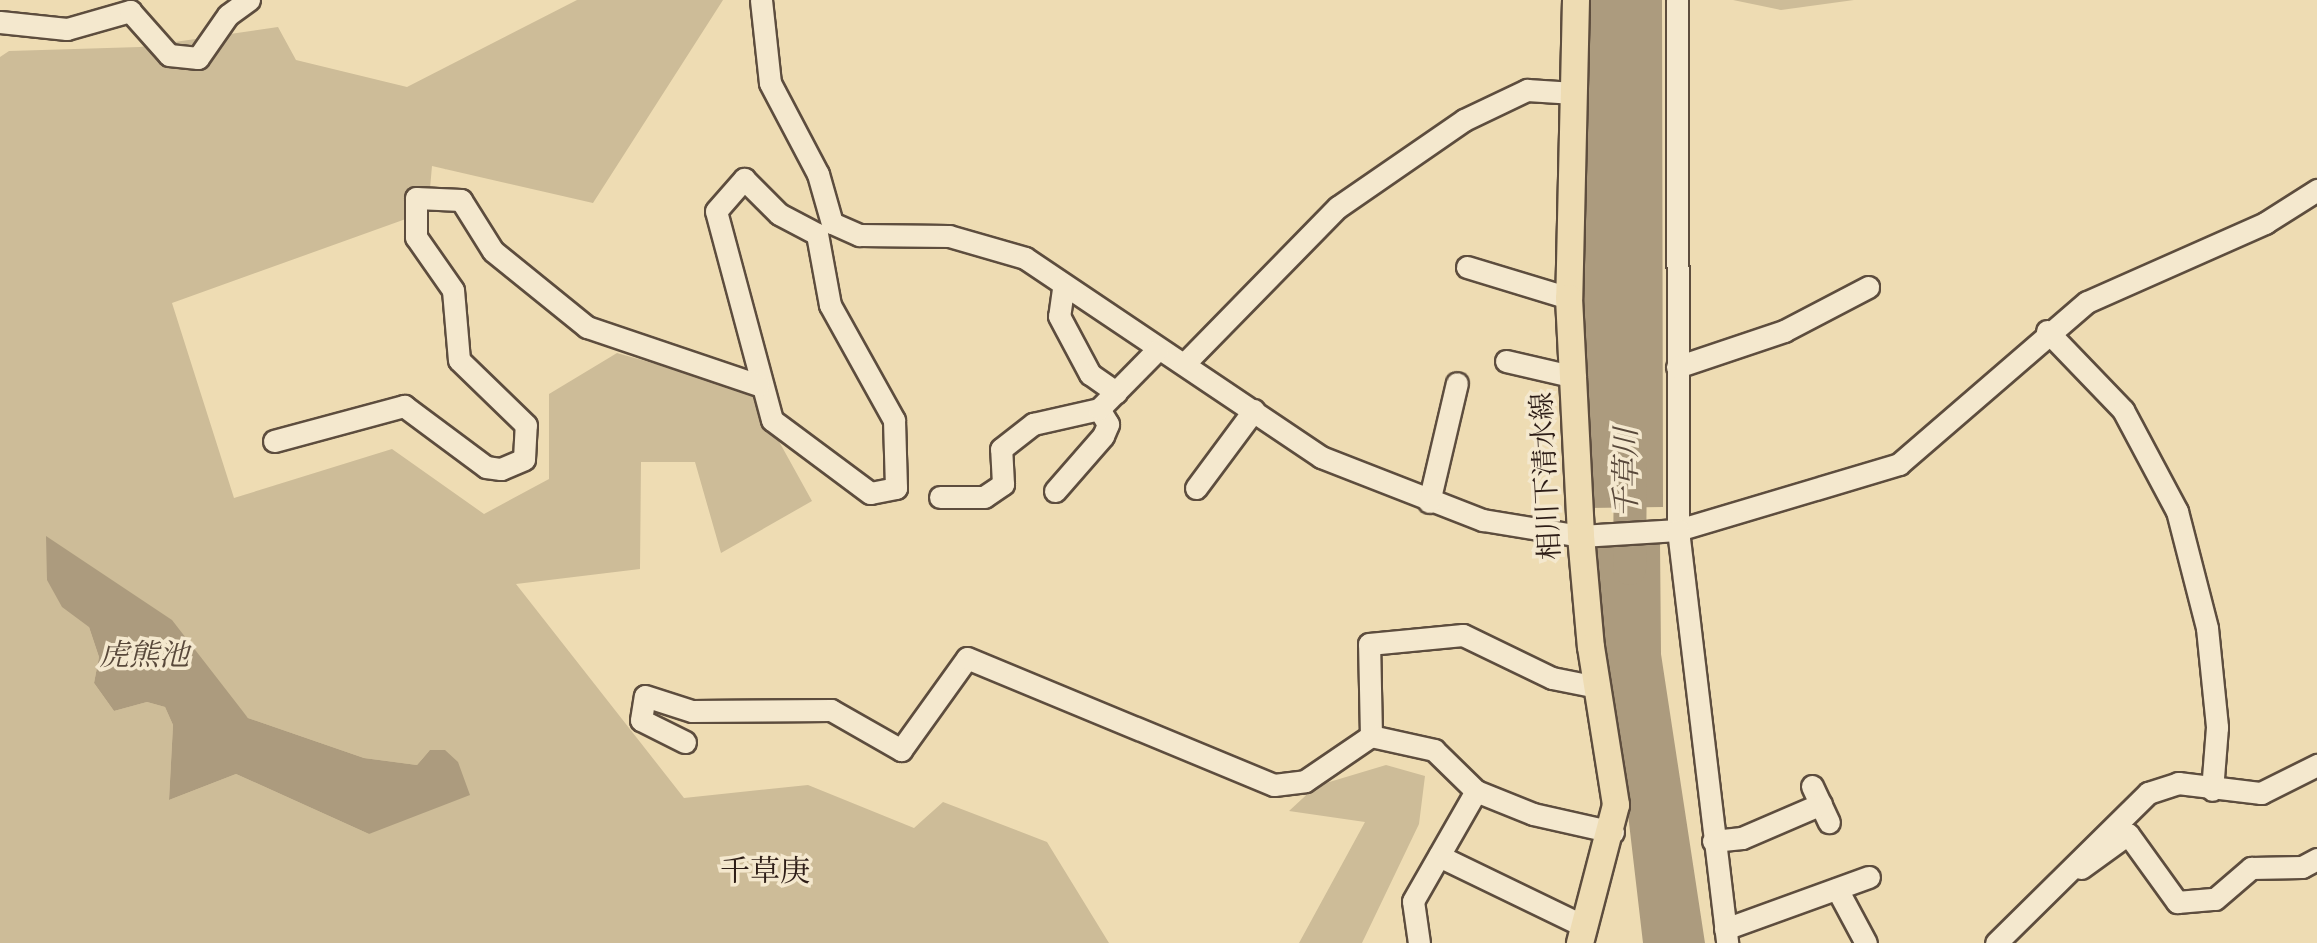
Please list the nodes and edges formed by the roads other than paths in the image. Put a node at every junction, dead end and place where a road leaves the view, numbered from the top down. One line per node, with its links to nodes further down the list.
1 (250, 0): 5 (street)
2 (761, 0): 8 (street)
3 (1576, 0): 6 (main road, 相川下清水線)
4 (1677, 0): 17 (street)
5 (0, 22)
6 (1574, 93): 12 (main road, 相川下清水線); 16 (street)
7 (2317, 190): 13 (street)
8 (825, 228): 11 (street); 20 (street); 20 (street)
9 (1467, 267): 12 (street)
10 (1868, 287): 17 (street)
11 (1063, 289): 14 (street); 21 (street)
12 (1569, 298): 18 (main road, 相川下清水線)
13 (2047, 331): 29 (street); 35 (street)
14 (1157, 350): 16 (street); 21 (street)
15 (1506, 361): 18 (street)
16 (1186, 362): 23 (street)
17 (1677, 367): 29 (street)
18 (1575, 377): 30 (main road, 相川下清水線)
19 (1457, 383): 28 (street)
20 (758, 385): 24 (street)
21 (1116, 392): 22 (street)
22 (1099, 409): 26 (street); 27 (street)
23 (1254, 410): 25 (street); 28 (street)
24 (274, 441)
25 (1196, 488)
26 (1055, 491)
27 (940, 497)
28 (1429, 502): 30 (street)
29 (1672, 531): 30 (street); 39 (street)
30 (1587, 537): 31 (main road, 相川下清水線)
31 (1597, 687): 32 (street); 38 (main road, 相川下清水線)
32 (1371, 736): 33 (street); 36 (street)
33 (685, 742)
34 (2317, 765): 35 (street)
35 (2212, 790): 42 (street)
36 (1476, 791): 38 (street); 40 (street)
37 (1820, 804): 39 (street)
38 (1612, 832): 45 (main road, 相川下清水線)
39 (1713, 841): 46 (street)
40 (1439, 856): 45 (street); 47 (street)
41 (2317, 859): 42 (street)
42 (2066, 868): 49 (street)
43 (1869, 877): 44 (street)
44 (1837, 889): 46 (street); 48 (street)
45 (1583, 935)
46 (1726, 936)
47 (1419, 943)
48 (1866, 943)
49 (1996, 943)

